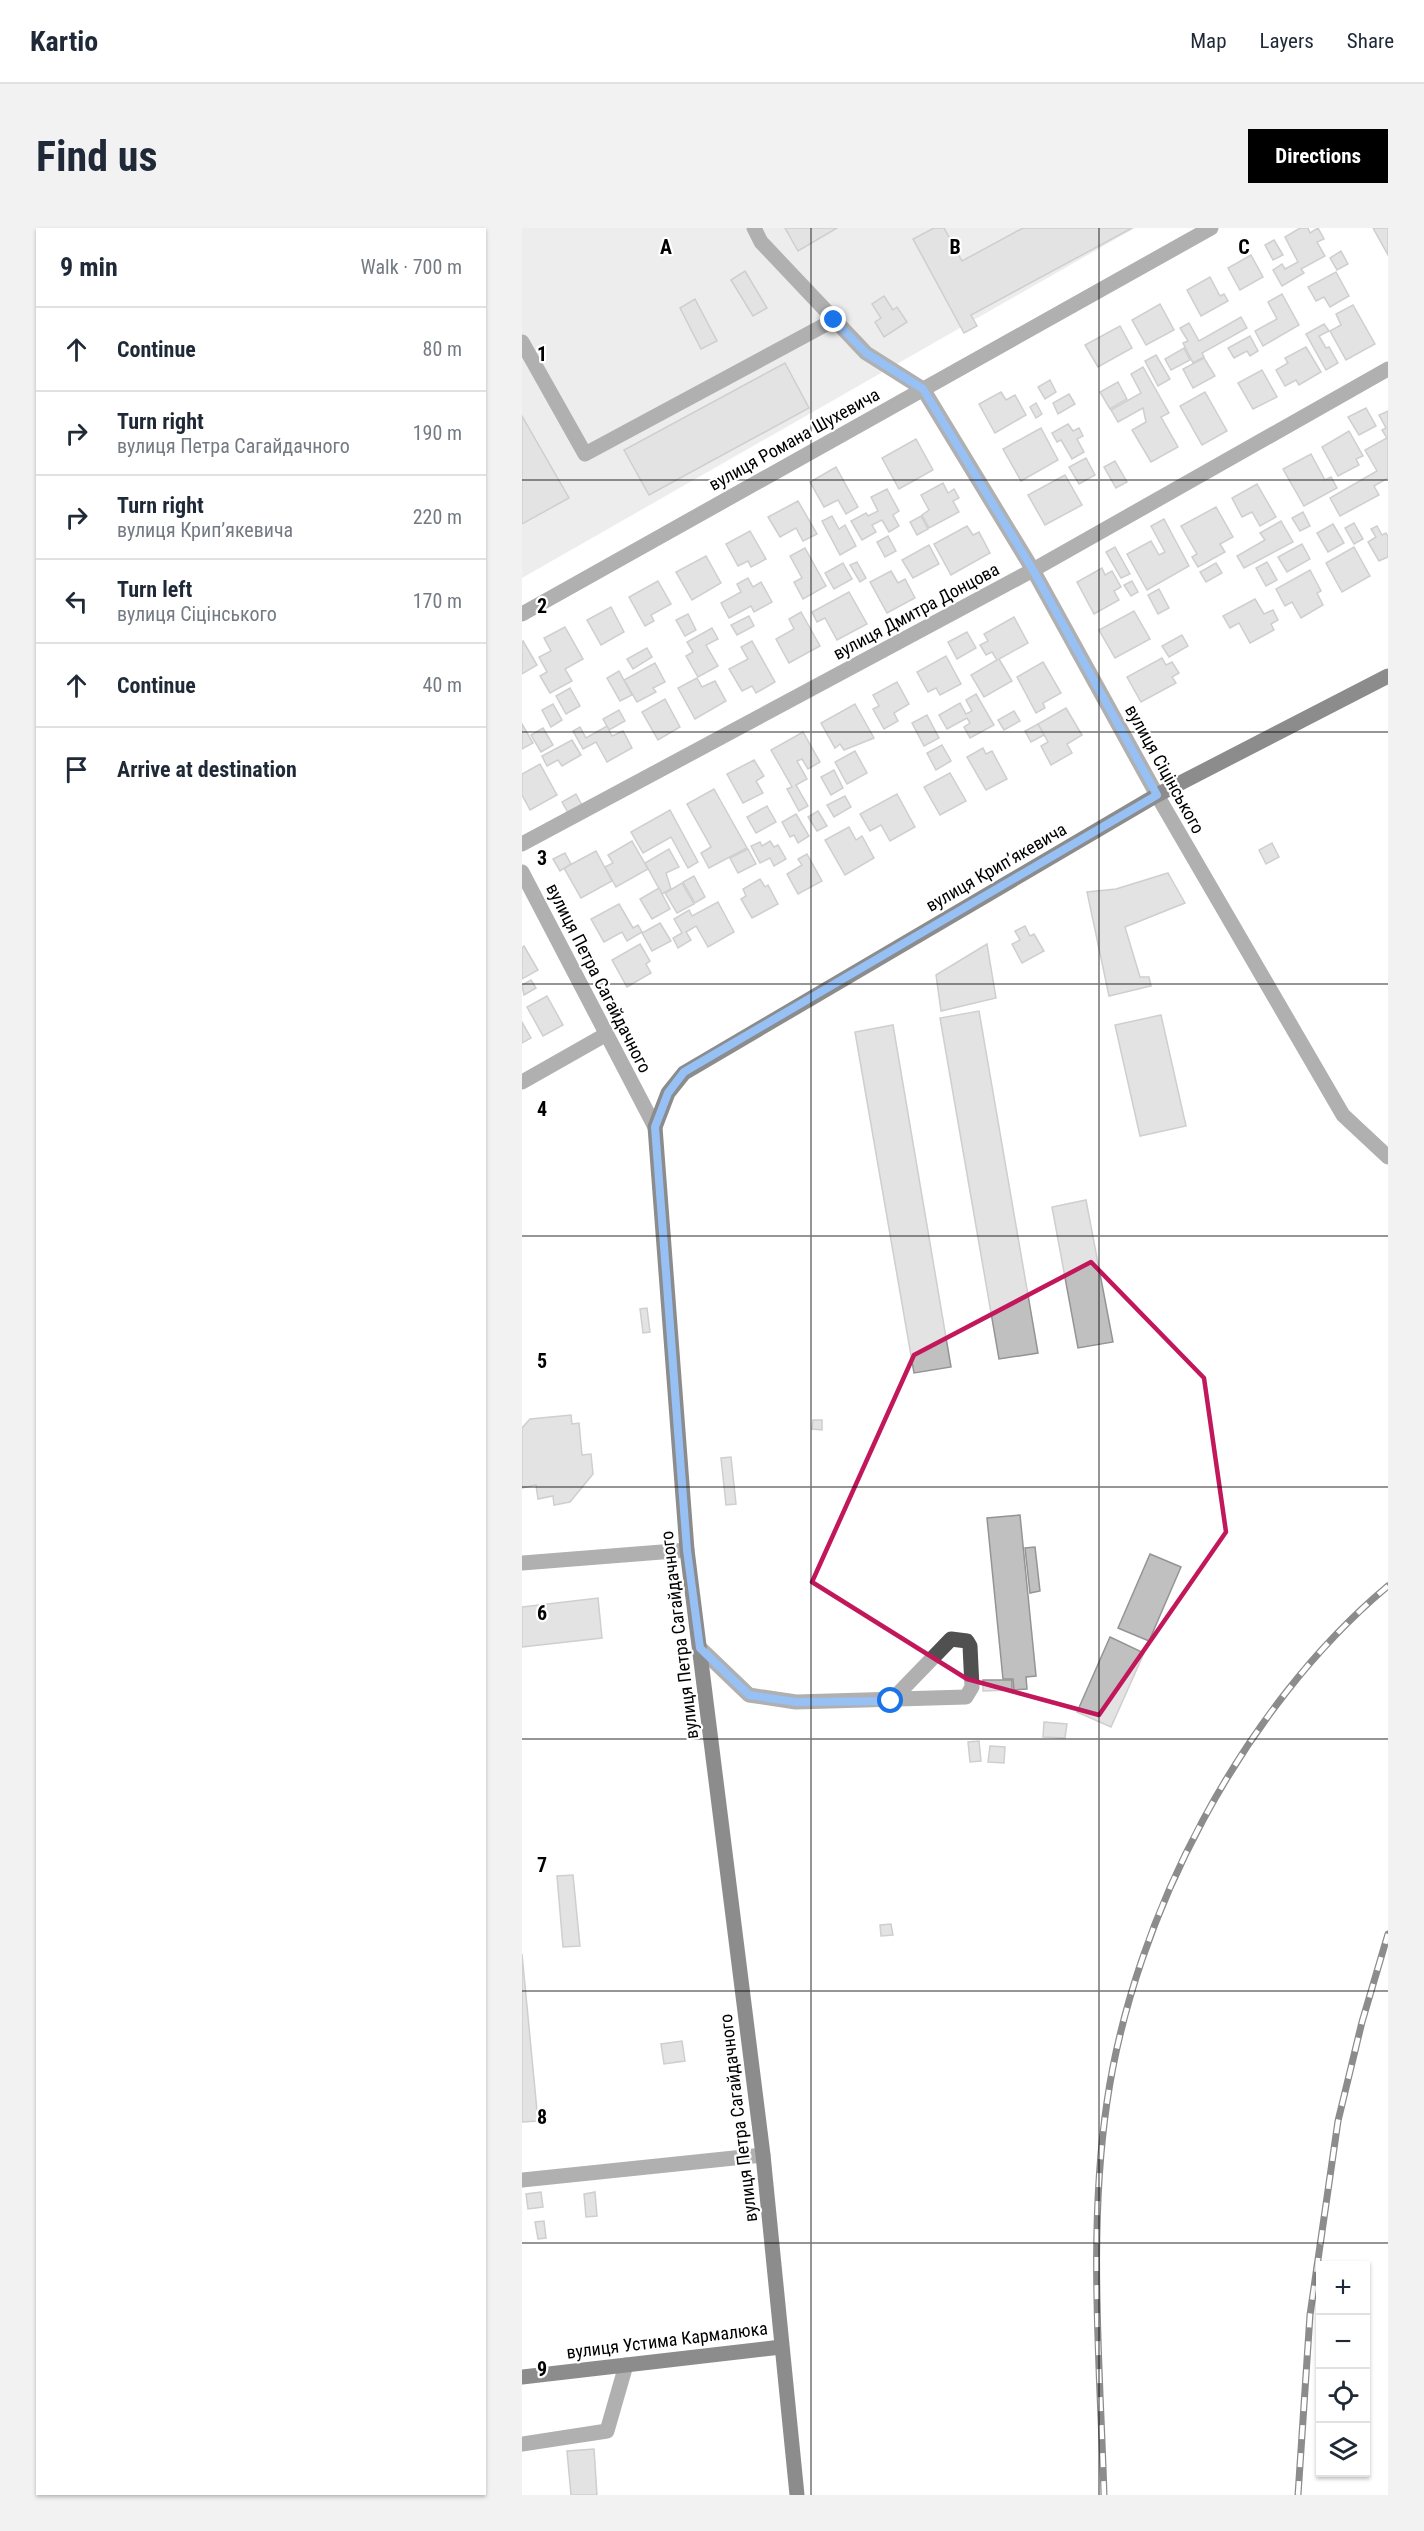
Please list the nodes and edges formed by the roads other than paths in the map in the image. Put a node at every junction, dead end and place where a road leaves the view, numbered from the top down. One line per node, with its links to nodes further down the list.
1 (754, 228): 3 (street)
2 (1211, 228): 6 (street, вулиця Романа Шухевича)
3 (834, 320): 4 (street); 6 (street)
4 (522, 342)
5 (1388, 369): 7 (street, вулиця Дмитра Донцова)
6 (923, 389): 7 (street, вулиця Сіцінського); 8 (street, вулиця Романа Шухевича)
7 (1033, 570): 10 (street, вулиця Сіцінського); 11 (street, вулиця Дмитра Донцова)
8 (522, 614)
9 (1388, 676): 10 (main road, вулиця Крипʼякевича)
10 (1157, 795): 15 (main road, вулиця Крипʼякевича); 16 (street, вулиця Сіцінського)
11 (522, 844)
12 (522, 872): 13 (street, вулиця Петра Сагайдачного)
13 (605, 1035): 14 (street); 15 (street, вулиця Петра Сагайдачного)
14 (522, 1082)
15 (655, 1127): 17 (main road, вулиця Петра Сагайдачного)
16 (1388, 1157)
17 (687, 1550): 18 (street); 19 (main road, вулиця Петра Сагайдачного)
18 (522, 1563)
19 (700, 1648): 20 (street); 21 (main road, вулиця Петра Сагайдачного)
20 (891, 1701): 20 (street)
21 (764, 2155): 22 (street); 23 (main road, вулиця Петра Сагайдачного)
22 (522, 2180)
23 (782, 2347): 24 (main road, вулиця Устима Кармалюка); 27 (main road, вулиця Петра Сагайдачного)
24 (626, 2365): 25 (main road, вулиця Устима Кармалюка); 26 (street)
25 (522, 2377)
26 (522, 2444)
27 (797, 2495)

